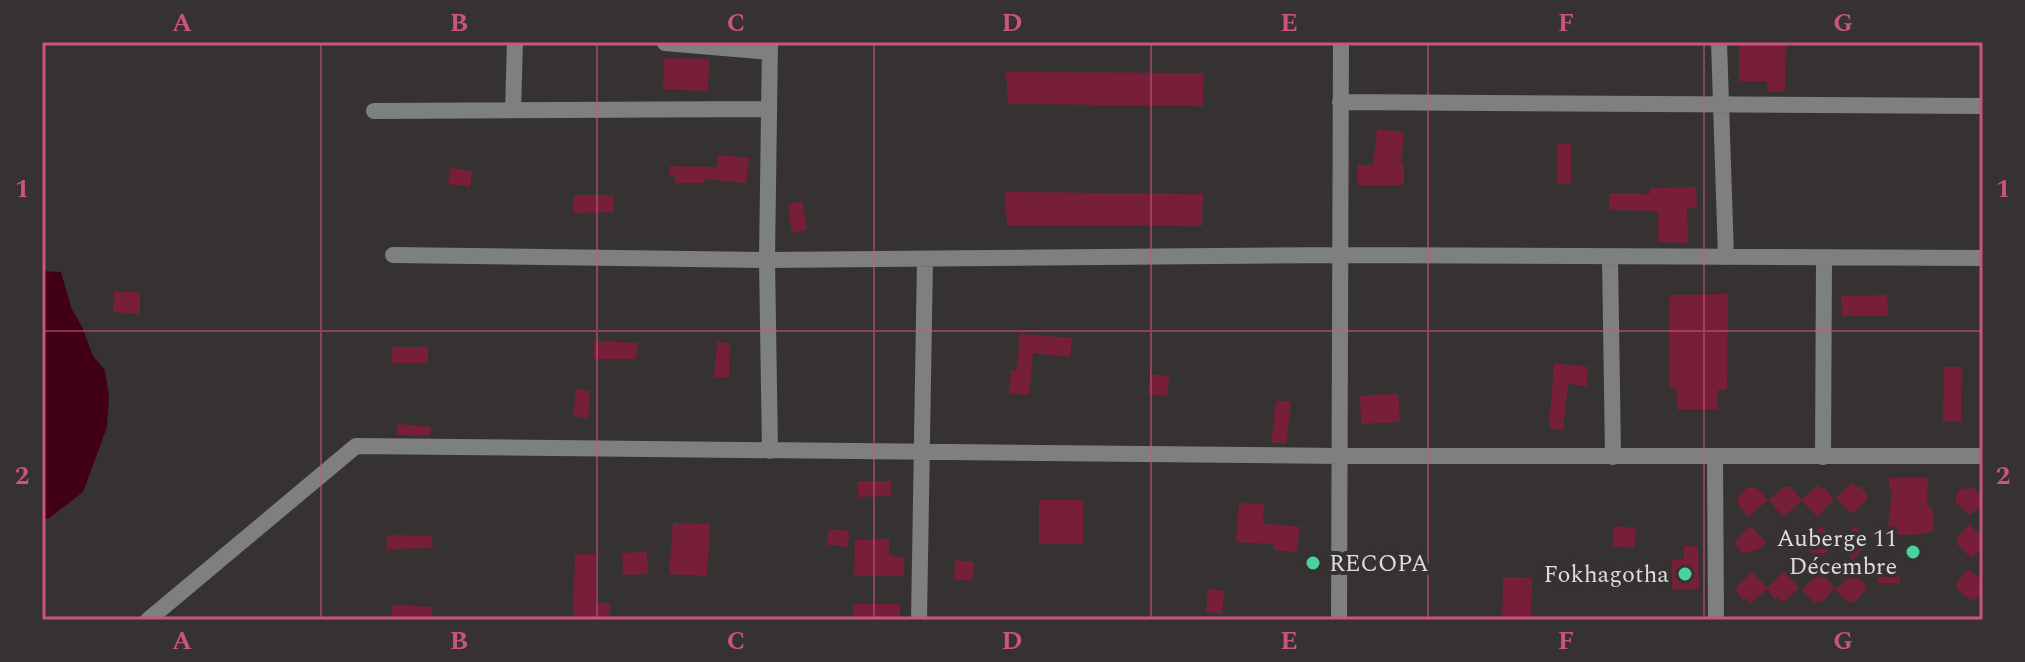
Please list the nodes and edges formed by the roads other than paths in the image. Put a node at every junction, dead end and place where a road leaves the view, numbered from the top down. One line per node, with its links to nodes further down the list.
1 (515, 42): 11 (street)
2 (1341, 42): 7 (street)
3 (1719, 42): 8 (street)
4 (665, 43): 5 (street)
5 (718, 45): 6 (street)
6 (770, 47): 10 (street)
7 (1340, 102): 8 (street); 14 (street)
8 (1719, 104): 9 (street); 16 (street)
9 (1983, 106)
10 (769, 109): 11 (street); 20 (street)
11 (513, 110): 12 (street)
12 (374, 111)
13 (393, 255): 20 (street)
14 (1341, 255): 15 (street); 19 (street); 23 (street)
15 (1610, 257): 16 (street); 25 (street)
16 (1726, 257): 17 (street)
17 (1824, 258): 18 (street); 27 (street)
18 (1983, 258)
19 (925, 259): 20 (street); 22 (street)
20 (767, 260): 21 (street)
21 (770, 451): 22 (street); 28 (street)
22 (921, 453): 23 (street); 29 (street)
23 (1341, 456): 25 (street); 30 (street)
24 (1983, 456): 27 (street)
25 (1613, 457): 26 (street)
26 (1715, 457): 27 (street); 31 (street)
27 (1823, 457)
28 (148, 620)
29 (919, 620)
30 (1339, 620)
31 (1716, 620)

